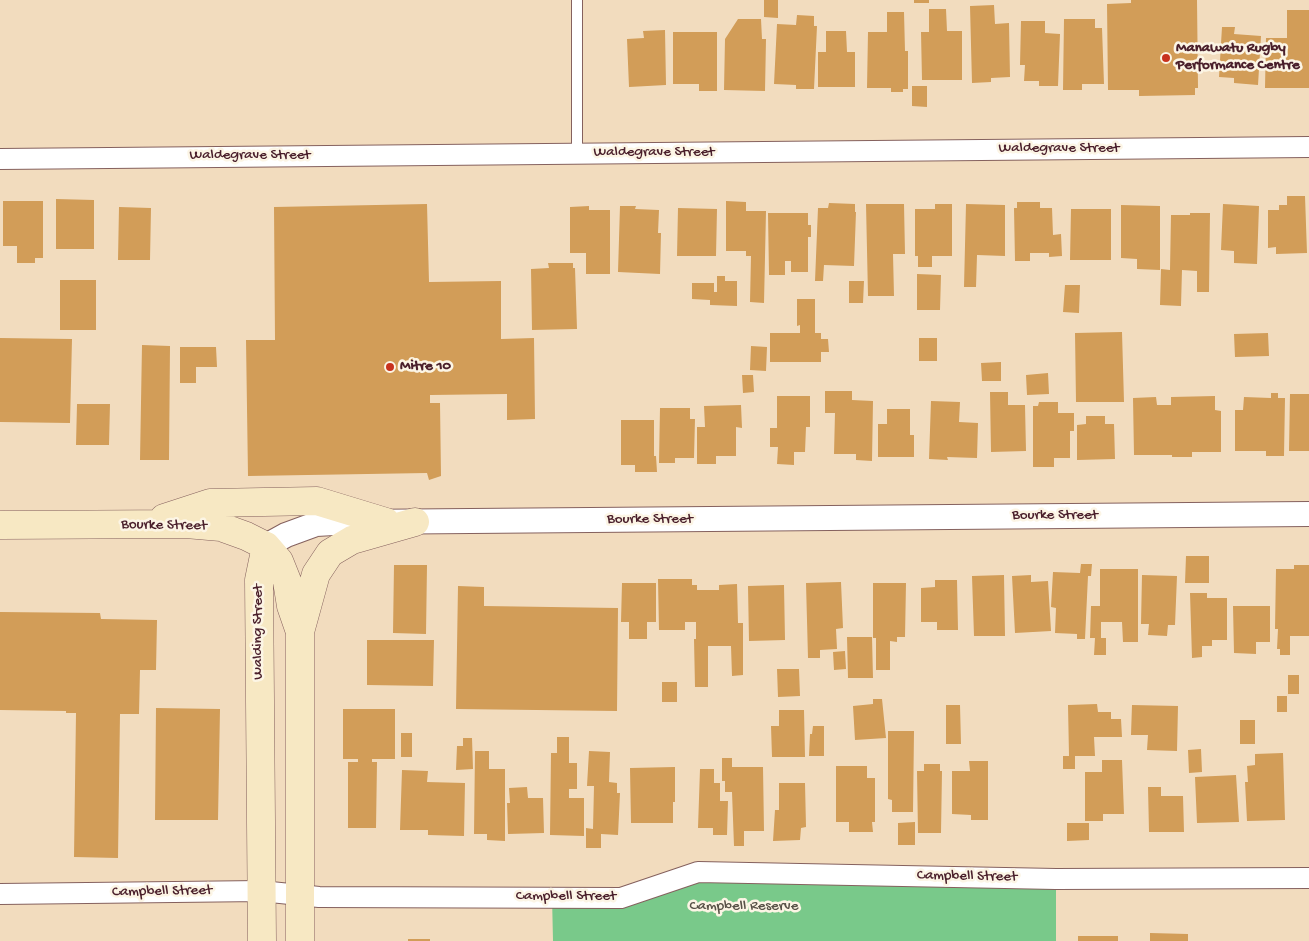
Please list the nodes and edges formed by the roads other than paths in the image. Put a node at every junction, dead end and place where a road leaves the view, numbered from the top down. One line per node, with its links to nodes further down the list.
1 (577, 0): 3 (lane)
2 (1309, 147): 3 (street, Waldegrave Street)
3 (577, 153): 4 (street, Waldegrave Street)
4 (0, 159)
5 (1309, 514): 7 (street, Bourke Street)
6 (386, 522): 7 (street, Bourke Street); 9 (main road); 10 (street, Bourke Street)
7 (415, 522): 11 (main road)
8 (0, 524): 9 (main road, Bourke Street)
9 (143, 524): 10 (main road, Bourke Street)
10 (266, 546): 11 (main road, Walding Street); 13 (main road, Walding Street)
11 (300, 632): 15 (main road, Walding Street)
12 (1309, 878): 15 (street, Campbell Street)
13 (260, 891): 14 (street, Campbell Street); 15 (street, Campbell Street); 16 (main road, Walding Street)
14 (0, 894)
15 (300, 894): 17 (main road, Walding Street)
16 (262, 941)
17 (300, 941)

